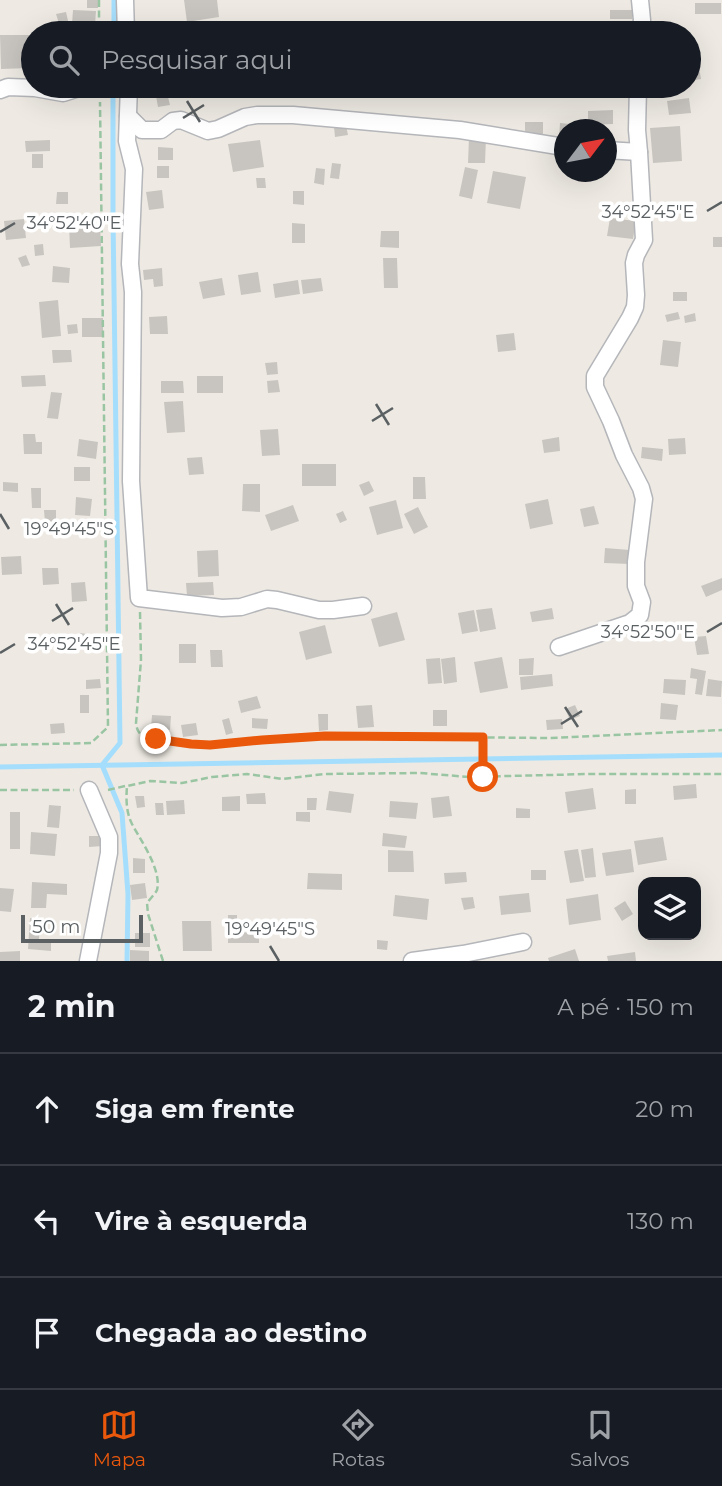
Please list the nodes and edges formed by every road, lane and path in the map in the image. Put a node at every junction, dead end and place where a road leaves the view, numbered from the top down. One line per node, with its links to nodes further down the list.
1 (99, 0): 4 (path)
2 (125, 0): 5 (street)
3 (640, 0): 6 (street)
4 (99, 21)
5 (126, 21)
6 (642, 21)
7 (21, 87): 8 (street)
8 (0, 90)
9 (100, 98): 21 (path)
10 (129, 98): 12 (street)
11 (638, 98): 15 (street)
12 (128, 116): 13 (street); 16 (street)
13 (554, 145)
14 (617, 151): 15 (street)
15 (639, 152): 18 (street)
16 (139, 598): 17 (street); 20 (path)
17 (363, 606)
18 (559, 647)
19 (722, 730): 20 (path)
20 (483, 737): 23 (path)
21 (0, 745)
22 (722, 774): 23 (path)
23 (483, 777): 24 (path)
24 (127, 786): 26 (path); 30 (path)
25 (0, 790): 26 (path)
26 (94, 791): 29 (street)
27 (523, 942): 28 (street)
28 (463, 958): 31 (street)
29 (88, 961)
30 (163, 961)
31 (412, 961)

